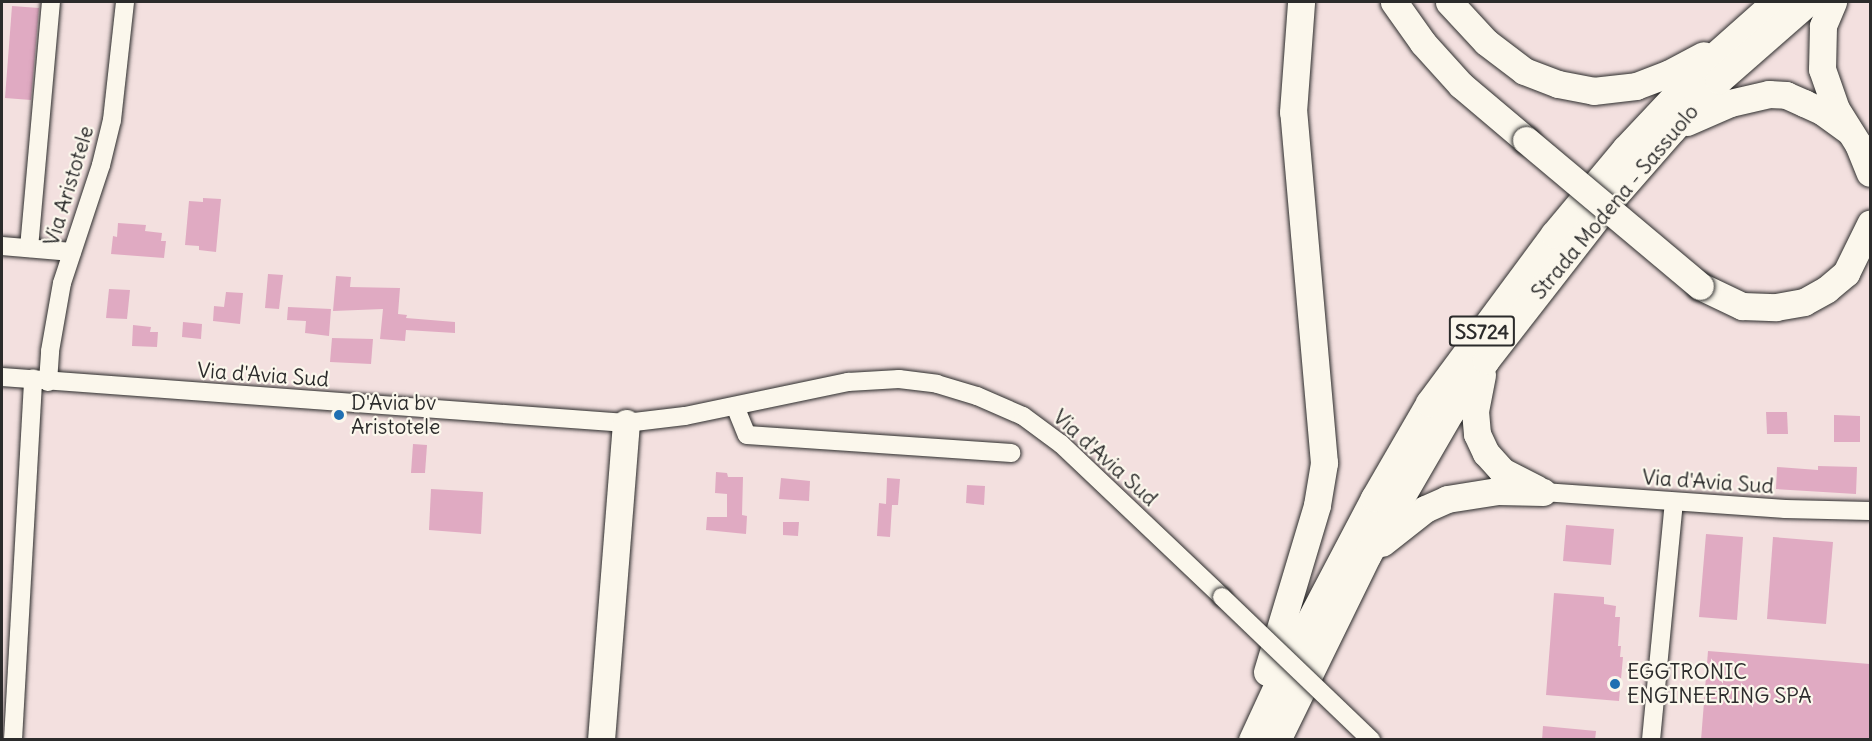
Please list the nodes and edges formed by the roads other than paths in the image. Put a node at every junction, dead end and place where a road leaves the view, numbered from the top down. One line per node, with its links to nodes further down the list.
1 (51, 2): 15 (street)
2 (125, 2): 16 (street, Via Aristotele)
3 (1301, 2): 30 (highway)
4 (1395, 2): 13 (highway, bridge)
5 (1449, 2): 9 (highway)
6 (1775, 2): 9 (highway, Strada Modena - Sassuolo / SS724)
7 (1808, 2): 10 (highway, Strada Modena - Sassuolo / SS724)
8 (1833, 2): 11 (highway)
9 (1730, 41): 27 (highway, Strada Modena - Sassuolo / SS724)
10 (1672, 130): 11 (highway); 17 (highway, Strada Modena - Sassuolo / SS724)
11 (1849, 131): 12 (highway)
12 (1870, 173)
13 (1870, 224)
14 (2, 246): 15 (street)
15 (29, 248): 16 (street)
16 (72, 252): 19 (street, Via Aristotele)
17 (1486, 360): 23 (highway); 26 (highway, Strada Modena - Sassuolo / SS724)
18 (2, 377): 19 (street, Via d'Avia Sud)
19 (41, 381): 21 (street, Via d'Avia Sud); 28 (street, Via Aristotele)
20 (735, 406): 21 (street, Via d'Avia Sud); 22 (street); 33 (street, Via d'Avia Sud, bridge)
21 (626, 423): 29 (highway)
22 (1011, 453)
23 (1544, 492): 24 (street, Via d'Avia Sud); 26 (highway)
24 (1674, 502): 25 (street, Via d'Avia Sud); 34 (street)
25 (1870, 511)
26 (1367, 556): 27 (highway, Strada Modena - Sassuolo / SS724)
27 (1283, 699): 31 (highway, SS724); 32 (highway, SS724)
28 (13, 740)
29 (602, 740)
30 (1245, 740)
31 (1252, 740)
32 (1277, 740)
33 (1371, 740)
34 (1651, 740)

